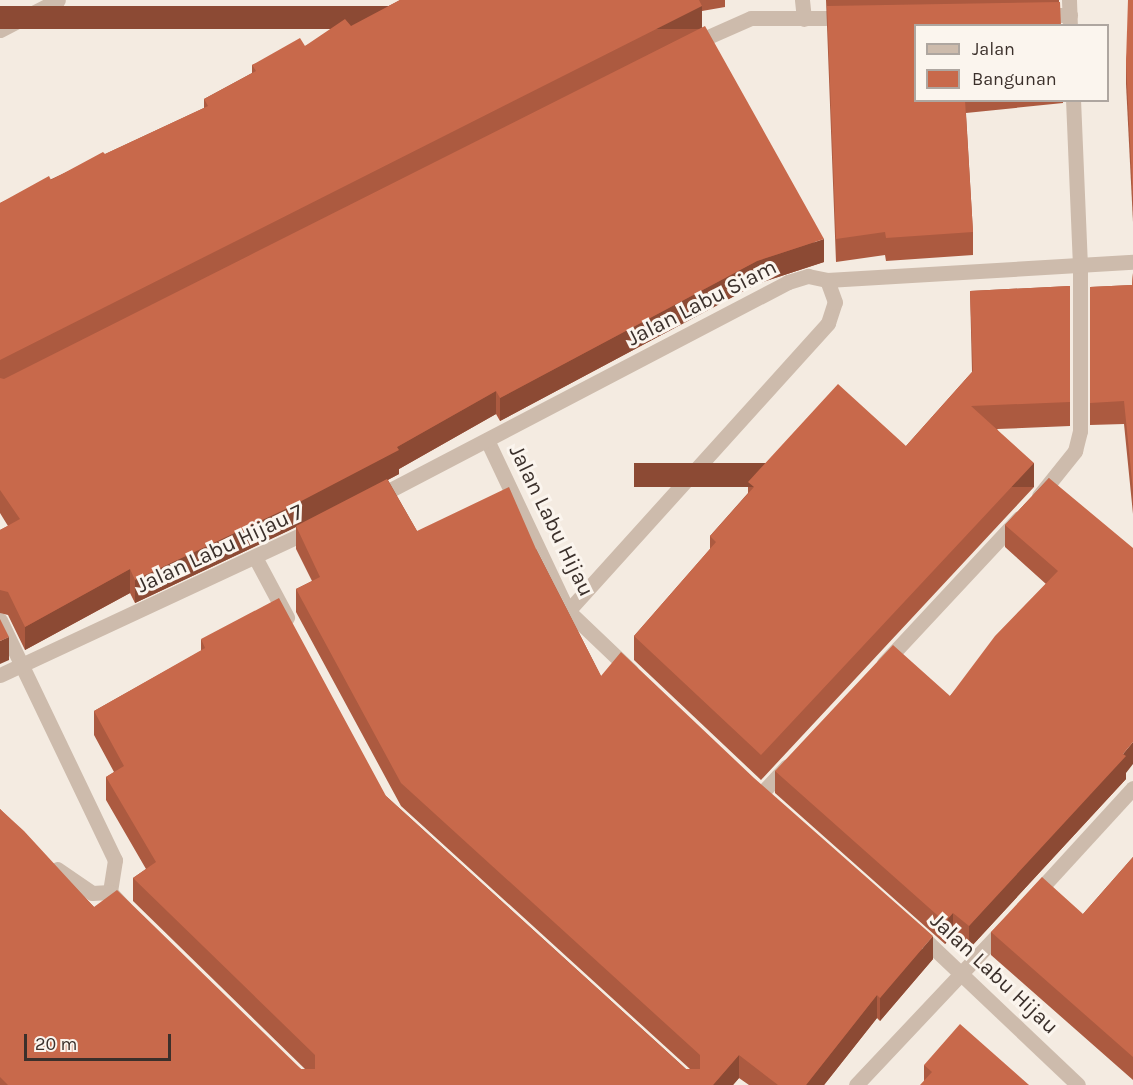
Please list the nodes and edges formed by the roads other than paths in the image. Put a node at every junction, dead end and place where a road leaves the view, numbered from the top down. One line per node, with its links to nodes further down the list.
1 (58, 0): 7 (street)
2 (802, 0): 6 (street)
3 (1070, 13): 4 (street)
4 (1024, 15)
5 (861, 18): 6 (street)
6 (804, 19): 8 (street)
7 (0, 30)
8 (678, 52)
9 (1073, 102): 11 (street)
10 (1133, 262): 11 (street, Jalan Labu Siam)
11 (1080, 266): 12 (street, Jalan Labu Siam); 21 (street)
12 (827, 280): 13 (street, Jalan Labu Siam); 17 (street)
13 (487, 440): 14 (street); 17 (street, Jalan Labu Hijau)
14 (361, 505)
15 (329, 521): 16 (street, Jalan Labu Hijau 7)
16 (256, 559): 19 (street); 20 (street, Jalan Labu Hijau 7)
17 (568, 611): 23 (street, Jalan Labu Hijau)
18 (0, 620): 20 (street)
19 (296, 633)
20 (20, 666): 22 (street, Jalan Labu Hijau 7); 28 (street)
21 (874, 673)
22 (0, 675)
23 (644, 683)
24 (801, 751): 26 (street)
25 (1133, 788): 31 (street)
26 (761, 794)
27 (42, 854): 28 (street)
28 (110, 892): 29 (street)
29 (134, 916)
30 (910, 926): 31 (street, Jalan Labu Hijau)
31 (963, 973): 32 (street); 33 (street, Jalan Labu Hijau)
32 (856, 1085)
33 (1078, 1085)

